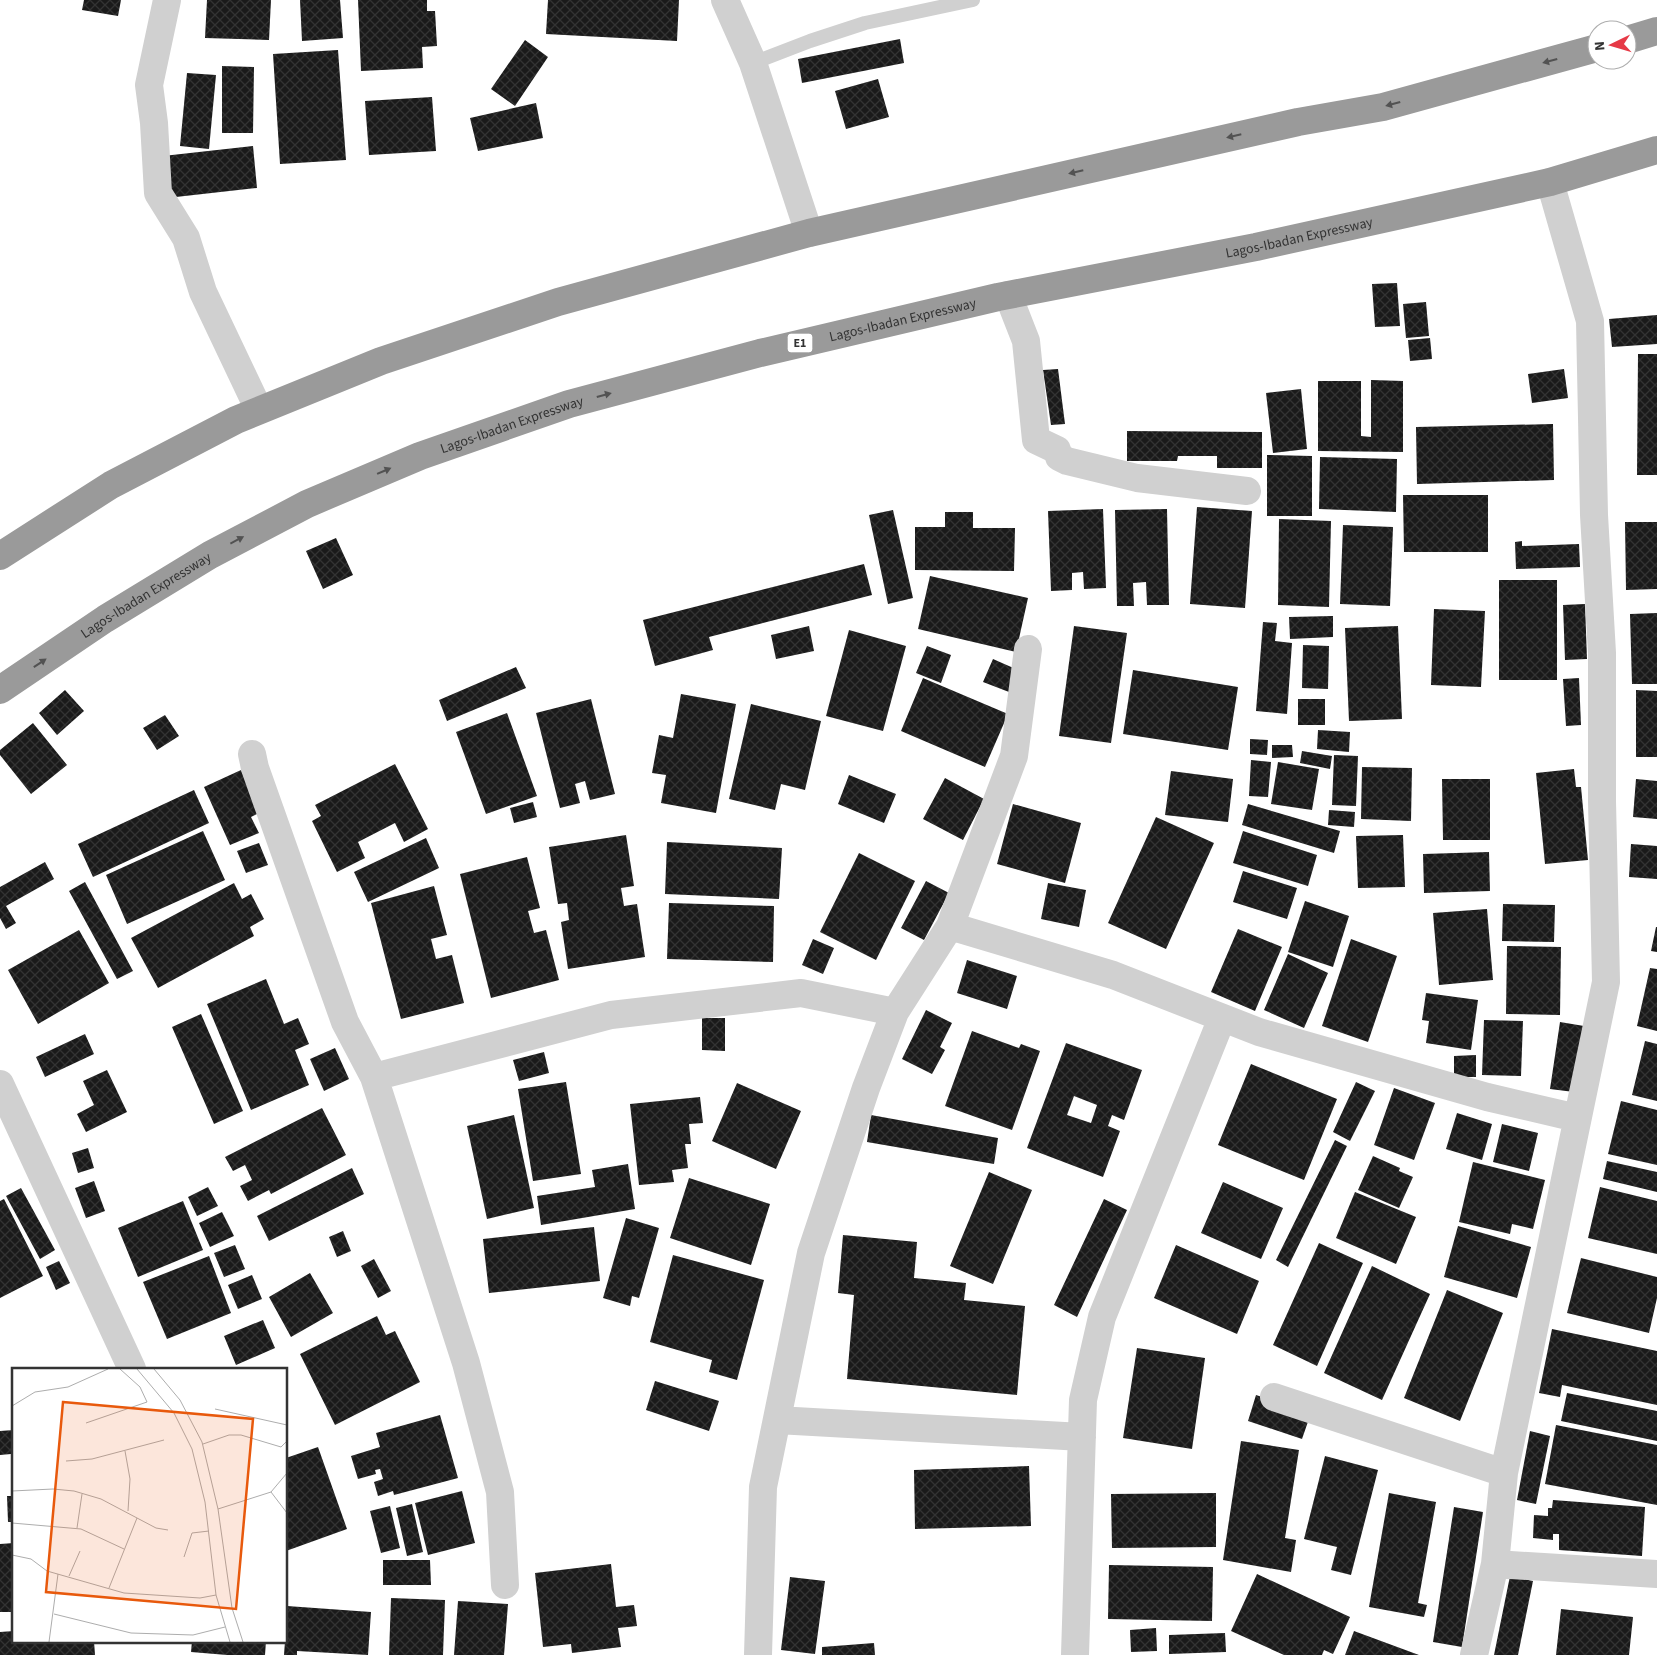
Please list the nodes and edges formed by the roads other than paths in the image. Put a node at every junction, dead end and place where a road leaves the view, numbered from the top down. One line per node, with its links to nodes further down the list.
1 (167, 0): 12 (street)
2 (725, 0): 7 (street)
3 (974, 0): 7 (lane)
4 (1657, 31): 5 (highway)
5 (1637, 37)
6 (1587, 51): 10 (highway, one-way to 10)
7 (753, 63): 10 (street)
8 (1657, 150): 9 (highway, Lagos-Ibadan Expressway / E1)
9 (1550, 182): 11 (highway, Lagos-Ibadan Expressway / E1); 23 (street)
10 (809, 233): 12 (highway)
11 (1008, 295): 13 (street); 16 (highway, Lagos-Ibadan Expressway / E1, one-way to 11)
12 (259, 410): 14 (highway)
13 (1247, 491)
14 (0, 556)
15 (1028, 649): 18 (street)
16 (0, 690)
17 (252, 754): 21 (street)
18 (950, 926): 19 (street); 20 (street)
19 (895, 1012): 21 (street); 26 (street)
20 (1222, 1018): 23 (street); 27 (street)
21 (374, 1077): 31 (street)
22 (0, 1084): 24 (street)
23 (1577, 1118): 28 (street)
24 (132, 1368)
25 (1274, 1397): 28 (street)
26 (777, 1420): 27 (street); 32 (street)
27 (1082, 1437): 33 (street)
28 (1504, 1473): 29 (street)
29 (1495, 1564): 30 (street); 34 (street)
30 (1657, 1574)
31 (505, 1585)
32 (758, 1655)
33 (1075, 1655)
34 (1474, 1655)

